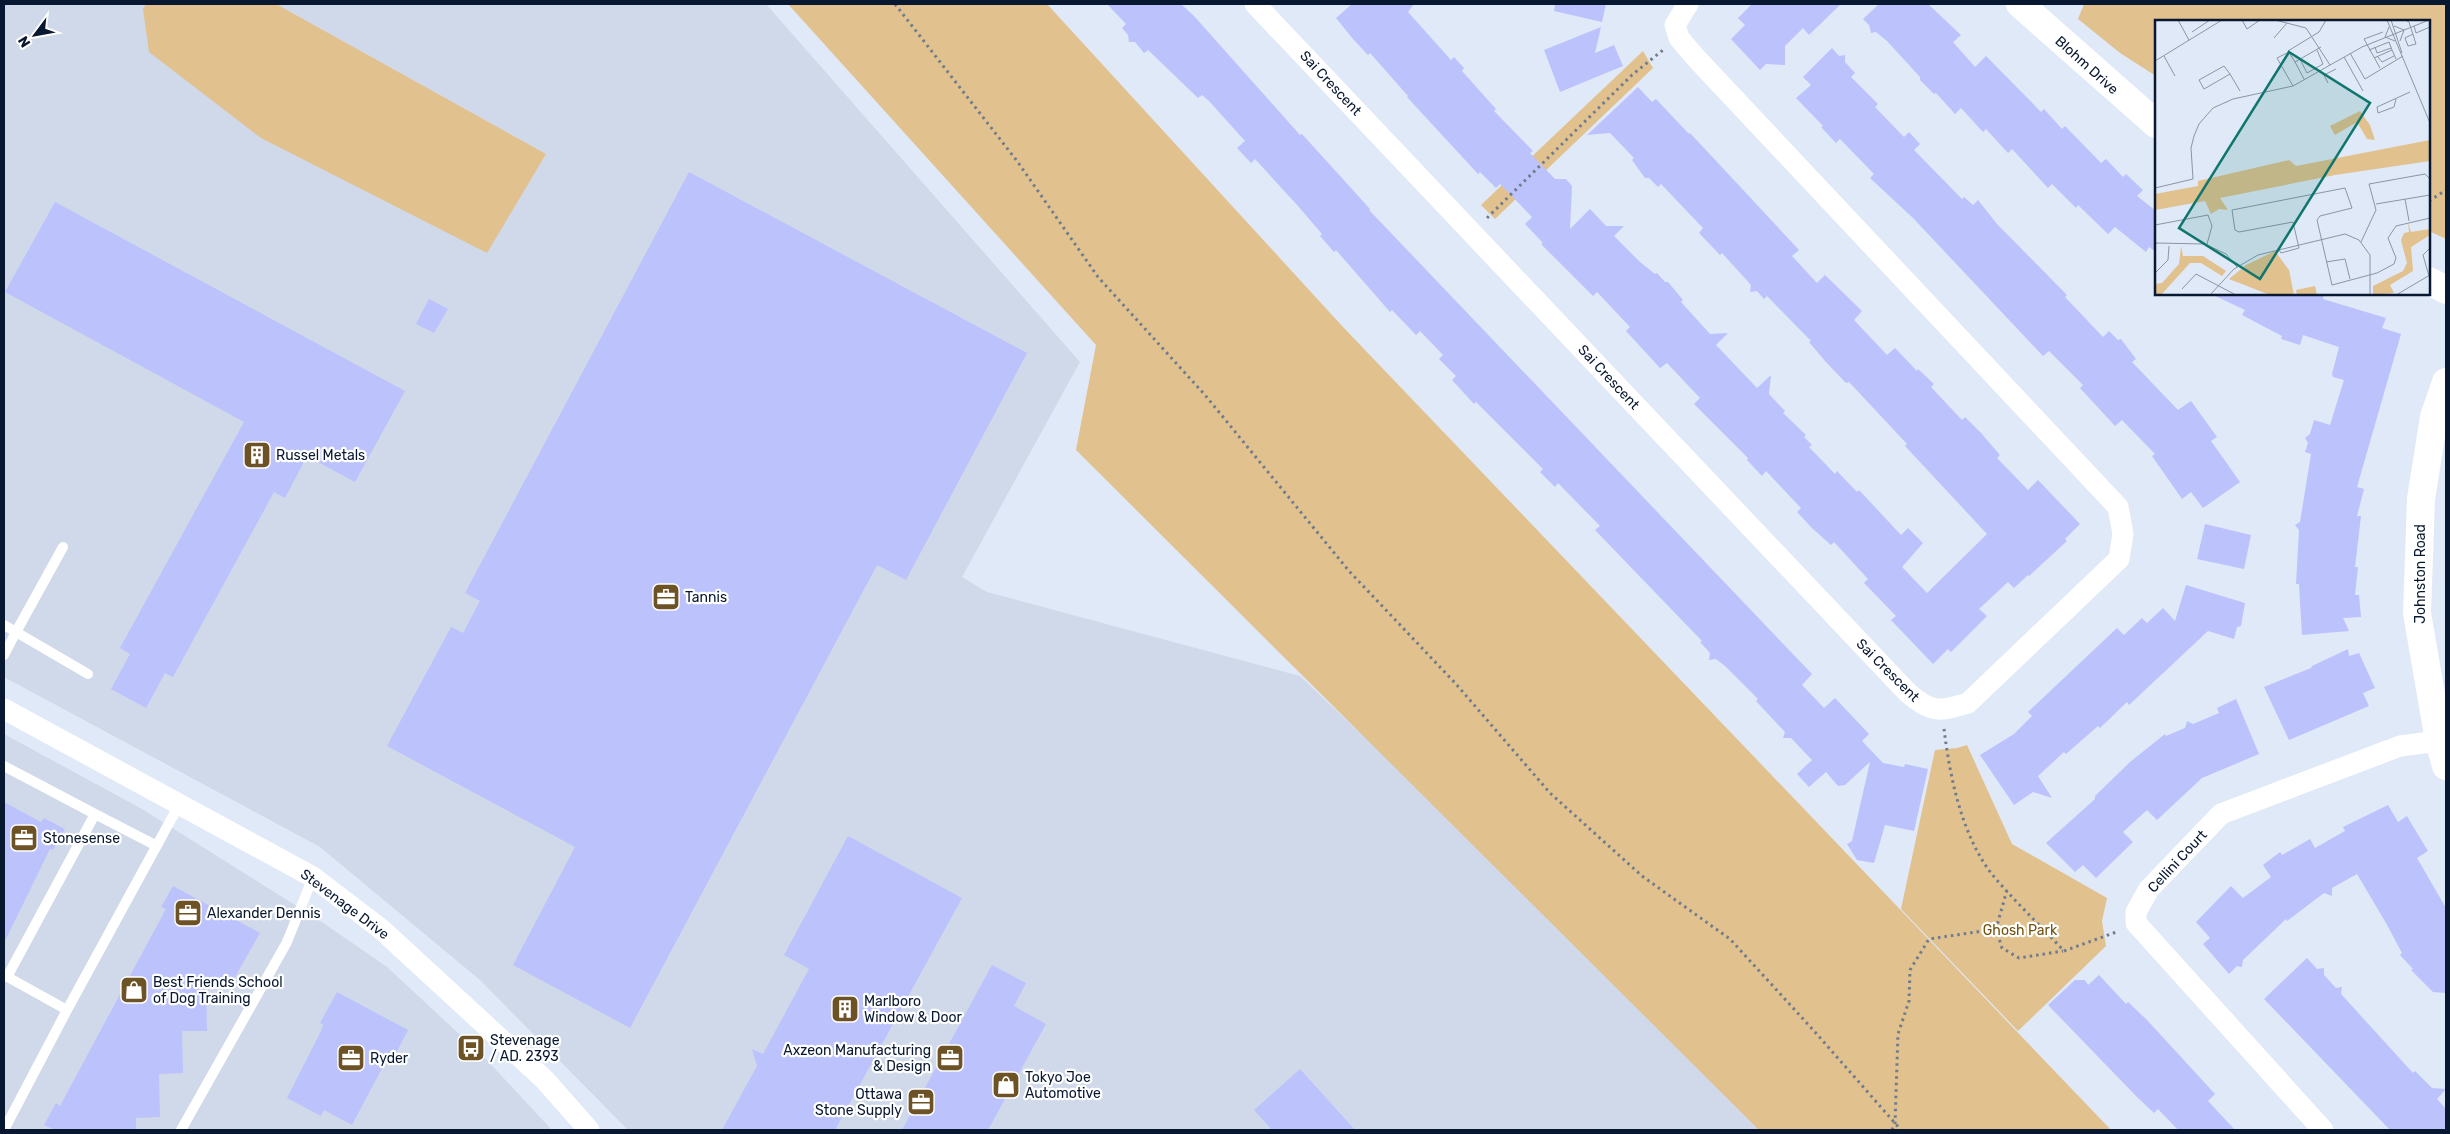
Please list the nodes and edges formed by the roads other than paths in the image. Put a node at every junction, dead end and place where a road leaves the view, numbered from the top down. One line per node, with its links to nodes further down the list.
1 (1256, 4): 2 (street, Sai Crescent)
2 (1688, 4)
3 (2029, 7): 4 (street, Blohm Drive)
4 (2155, 123)
5 (2430, 282): 6 (street)
6 (2446, 290)
7 (2446, 382): 14 (street, Johnston Road)
8 (63, 547): 10 (lane)
9 (4, 626): 10 (lane)
10 (16, 632): 11 (lane); 12 (lane)
11 (4, 655)
12 (88, 674)
13 (4, 709): 16 (street, Stevenage Drive)
14 (2443, 754): 25 (street, Cellini Court)
15 (4, 766): 17 (lane)
16 (180, 803): 18 (lane); 19 (street, Stevenage Drive)
17 (95, 814): 18 (lane); 20 (lane)
18 (157, 846): 21 (lane)
19 (313, 877): 23 (lane); 24 (street, Stevenage Drive)
20 (6, 976): 21 (lane)
21 (67, 1010): 22 (lane)
22 (4, 1130)
23 (181, 1130)
24 (589, 1130)
25 (2323, 1130)

